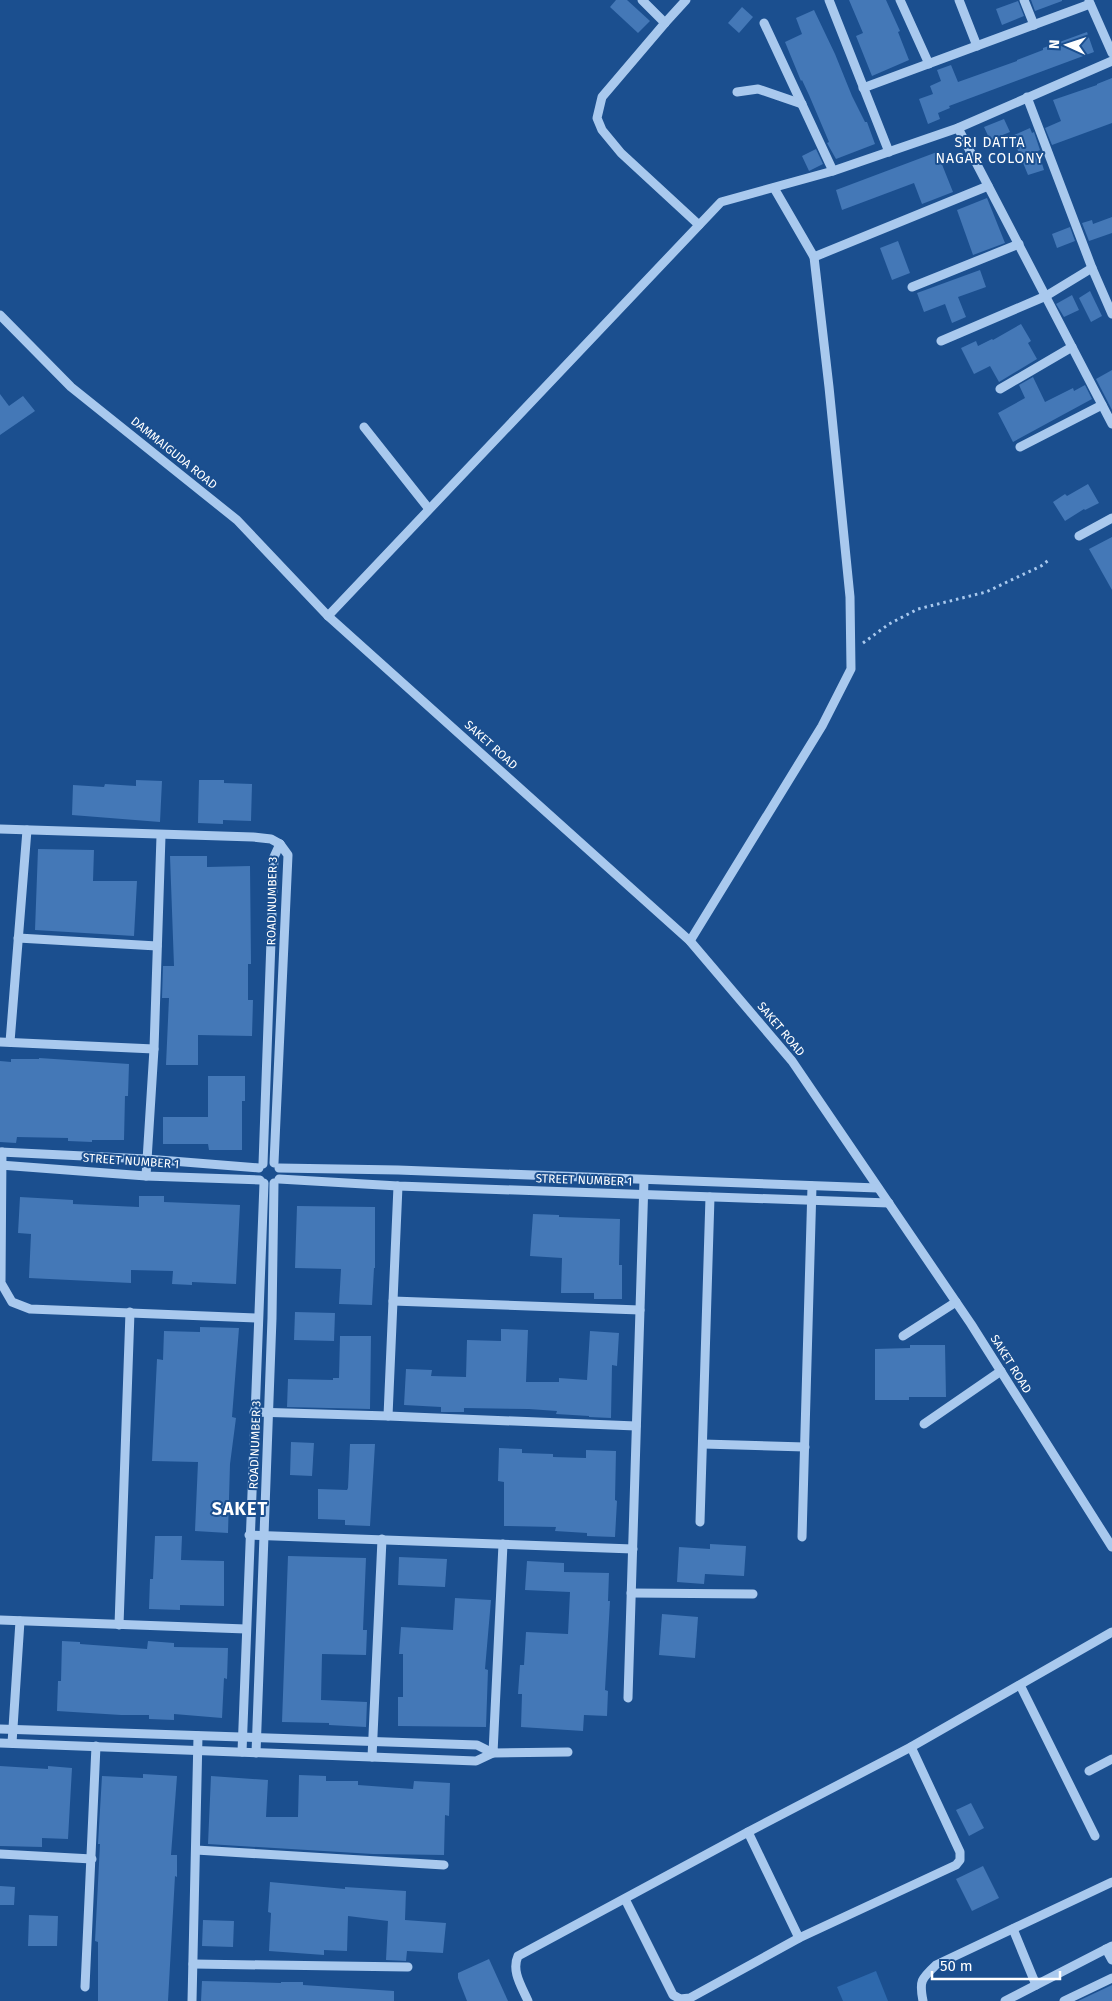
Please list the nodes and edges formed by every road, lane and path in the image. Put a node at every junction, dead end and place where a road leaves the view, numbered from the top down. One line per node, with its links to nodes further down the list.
1 (642, 0): 8 (street)
2 (686, 0): 8 (street)
3 (829, 0): 15 (street)
4 (900, 0): 14 (street)
5 (959, 0): 11 (street)
6 (1024, 0): 10 (street)
7 (1089, 2): 10 (street); 12 (street)
8 (665, 23): 24 (street)
9 (764, 23): 18 (street)
10 (1034, 25): 11 (street)
11 (977, 46): 14 (street)
12 (1112, 53)
13 (1112, 61): 17 (street)
14 (929, 64): 15 (street)
15 (864, 88): 20 (street)
16 (737, 92): 18 (street)
17 (1027, 97): 19 (street); 27 (street)
18 (802, 104): 21 (street)
19 (958, 128): 20 (street); 22 (street)
20 (889, 152): 21 (street)
21 (833, 171): 23 (street)
22 (988, 186): 25 (street); 26 (street)
23 (774, 188): 24 (street); 26 (street)
24 (699, 225): 39 (street)
25 (1019, 244): 28 (street); 29 (street)
26 (814, 256): 44 (street)
27 (1092, 268): 29 (street); 30 (street)
28 (912, 287)
29 (1046, 296): 32 (street); 33 (street)
30 (1112, 314)
31 (0, 315): 43 (street, DAMMAIGUDA ROAD)
32 (941, 341)
33 (1072, 346): 34 (street); 35 (street)
34 (1000, 389)
35 (1102, 406): 36 (street); 38 (street)
36 (1112, 424)
37 (364, 427): 39 (street)
38 (1020, 447)
39 (429, 509): 43 (street)
40 (1112, 518): 41 (street)
41 (1079, 536)
42 (1050, 559): 44 (path)
43 (328, 616): 50 (street, SAKET ROAD)
44 (851, 653): 50 (street)
45 (0, 829): 46 (street)
46 (27, 830): 47 (street); 49 (street)
47 (161, 836): 48 (street); 51 (street)
48 (280, 844): 58 (street, ROAD NUMBER 3); 59 (street, ROAD NUMBER 3)
49 (18, 938): 51 (street); 53 (street)
50 (690, 941): 66 (street, SAKET ROAD)
51 (157, 946): 54 (street)
52 (0, 1042): 53 (street)
53 (10, 1042): 54 (street)
54 (154, 1049): 56 (street)
55 (1, 1152): 56 (street, STREET NUMBER 1); 57 (street)
56 (147, 1159): 58 (street, STREET NUMBER 1); 60 (street)
57 (1, 1165): 60 (street, STREET NUMBER 1); 74 (street)
58 (261, 1166): 59 (street); 63 (street)
59 (276, 1166): 61 (street, STREET NUMBER 1); 62 (street)
60 (146, 1176): 63 (street, STREET NUMBER 1)
61 (644, 1180): 65 (street, STREET NUMBER 1); 67 (street)
62 (276, 1181): 63 (street); 64 (street, STREET NUMBER 1); 79 (street, ROAD NUMBER 3)
63 (262, 1182): 75 (street, ROAD NUMBER 3)
64 (398, 1186): 67 (street, STREET NUMBER 1); 71 (street)
65 (812, 1186): 66 (street, STREET NUMBER 1); 69 (street)
66 (878, 1188): 70 (street, SAKET ROAD)
67 (643, 1194): 68 (street, STREET NUMBER 1); 73 (street)
68 (710, 1197): 69 (street, STREET NUMBER 1); 83 (street)
69 (811, 1200): 70 (street, STREET NUMBER 1); 84 (street)
70 (889, 1203): 72 (street, SAKET ROAD)
71 (393, 1301): 73 (street); 80 (street)
72 (956, 1302): 76 (street); 77 (street, SAKET ROAD)
73 (640, 1310): 82 (street)
74 (130, 1312): 75 (street); 97 (street)
75 (258, 1318): 78 (street, ROAD NUMBER 3)
76 (903, 1336)
77 (1001, 1371): 81 (street); 91 (street, SAKET ROAD)
78 (254, 1412): 79 (street); 86 (street, ROAD NUMBER 3)
79 (269, 1412): 80 (street); 87 (street, ROAD NUMBER 3)
80 (388, 1416): 82 (street)
81 (924, 1424)
82 (636, 1426): 92 (street)
83 (702, 1444): 84 (street); 85 (street)
84 (805, 1447): 88 (street)
85 (700, 1522)
86 (250, 1535): 87 (street); 98 (street, ROAD NUMBER 3)
87 (264, 1536): 89 (street); 106 (street, ROAD NUMBER 3)
88 (802, 1537)
89 (382, 1539): 90 (street); 108 (street)
90 (503, 1544): 92 (street); 115 (street)
91 (1112, 1546)
92 (632, 1549): 93 (street)
93 (631, 1593): 94 (street); 101 (street)
94 (753, 1594)
95 (0, 1620): 96 (street)
96 (20, 1621): 97 (street); 103 (street)
97 (118, 1625): 98 (street)
98 (246, 1629): 105 (street, ROAD NUMBER 3)
99 (1112, 1632): 100 (street)
100 (1020, 1685): 111 (street); 121 (street)
101 (628, 1698)
102 (0, 1729): 103 (street)
103 (13, 1729): 104 (street); 109 (street)
104 (198, 1736): 105 (street); 112 (street)
105 (242, 1738): 106 (street); 113 (street, ROAD NUMBER 3)
106 (257, 1738): 108 (street); 114 (street, ROAD NUMBER 3)
107 (0, 1742): 109 (street)
108 (372, 1742): 115 (street); 117 (street)
109 (12, 1743): 110 (street)
110 (96, 1746): 112 (street); 124 (street)
111 (911, 1747): 120 (street); 129 (street)
112 (197, 1750): 113 (street); 122 (street)
113 (242, 1752): 114 (street)
114 (256, 1752): 117 (street)
115 (493, 1752): 116 (street); 117 (street)
116 (568, 1752)
117 (372, 1757)
118 (1112, 1759): 119 (street)
119 (1089, 1771)
120 (748, 1832): 127 (street); 129 (street)
121 (1095, 1836)
122 (196, 1850): 125 (street); 132 (street)
123 (0, 1854): 124 (street)
124 (92, 1859): 136 (street)
125 (444, 1865)
126 (1112, 1882): 128 (street)
127 (625, 1899): 129 (street); 138 (street)
128 (1013, 1929): 135 (street); 139 (street)
129 (799, 1938)
130 (1109, 1947): 131 (street); 135 (street)
131 (1112, 1960)
132 (193, 1964): 133 (street); 137 (street)
133 (408, 1967)
134 (1112, 1978): 141 (street)
135 (1036, 1985): 140 (street)
136 (85, 1988)
137 (192, 2001)
138 (528, 2001)
139 (924, 2001)
140 (1005, 2001)
141 (1064, 2001)

